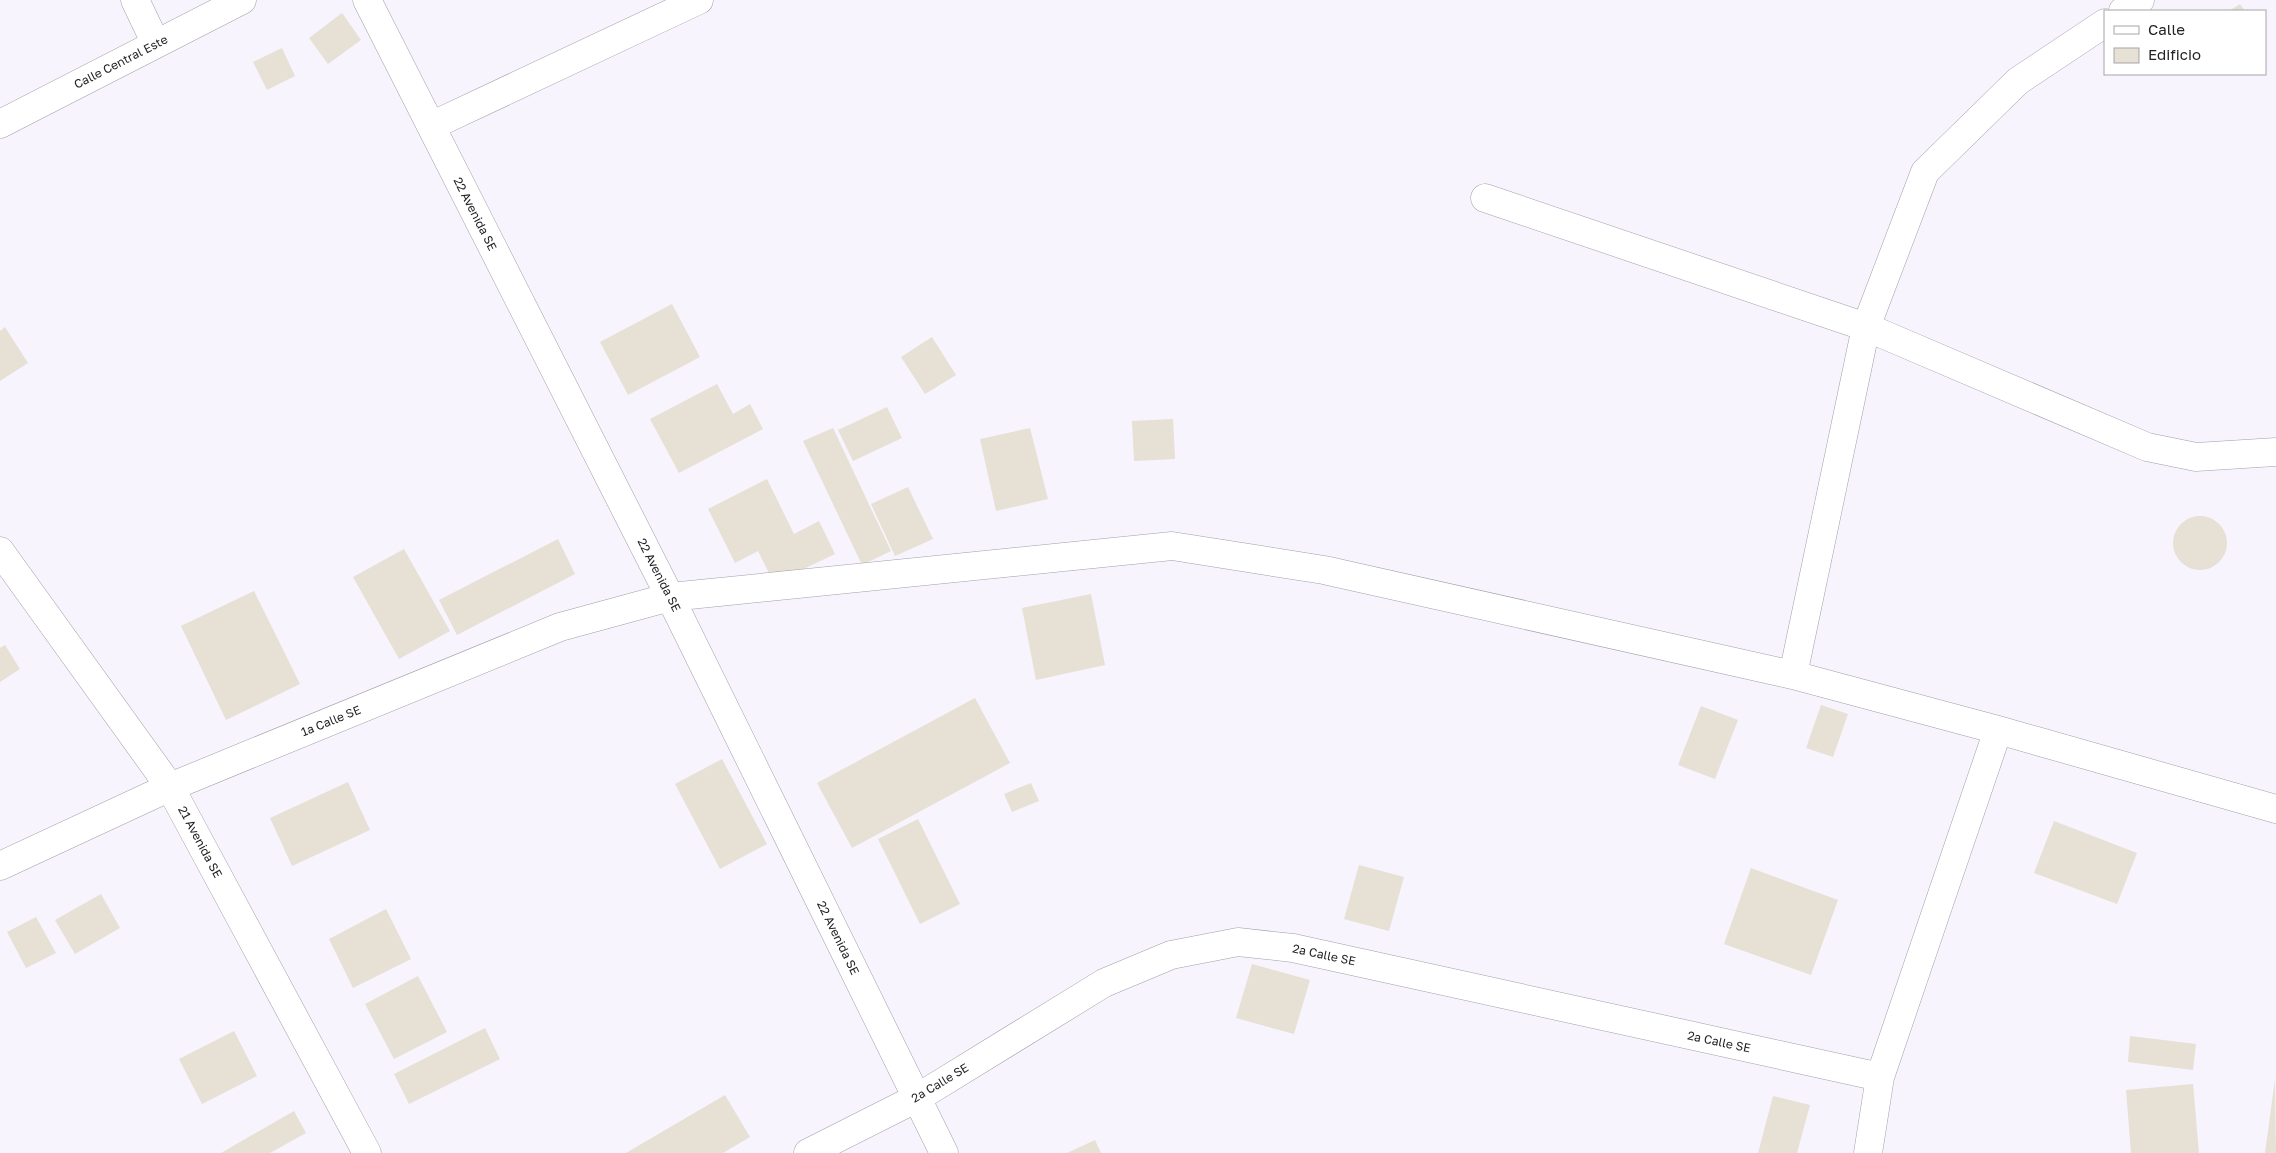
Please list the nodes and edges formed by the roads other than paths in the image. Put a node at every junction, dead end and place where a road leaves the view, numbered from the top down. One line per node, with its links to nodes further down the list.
1 (134, 0): 8 (street)
2 (242, 0): 8 (street, Calle Central Este)
3 (367, 0): 10 (street, 22 Avenida SE)
4 (699, 0): 10 (street)
5 (2140, 0): 6 (street)
6 (2125, 10)
7 (2104, 24): 12 (street)
8 (156, 44): 9 (street, Calle Central Este)
9 (0, 124)
10 (431, 126): 15 (street, 22 Avenida SE)
11 (1485, 198): 12 (street)
12 (1866, 327): 13 (street); 16 (street)
13 (2276, 452)
14 (0, 550): 18 (street, 21 Avenida SE)
15 (670, 597): 16 (street, 1a Calle SE); 18 (street, 1a Calle SE); 22 (street, 22 Avenida SE)
16 (1793, 675): 17 (street, 1a Calle SE)
17 (1998, 730): 19 (street, 1a Calle SE); 21 (street)
18 (170, 787): 20 (street, 1a Calle SE); 23 (street, 21 Avenida SE)
19 (2276, 809)
20 (0, 866)
21 (1880, 1077): 22 (street, 2a Calle SE); 26 (street)
22 (917, 1098): 24 (street, 2a Calle SE); 25 (street, 22 Avenida SE)
23 (367, 1153)
24 (808, 1153)
25 (944, 1153)
26 (1868, 1153)

